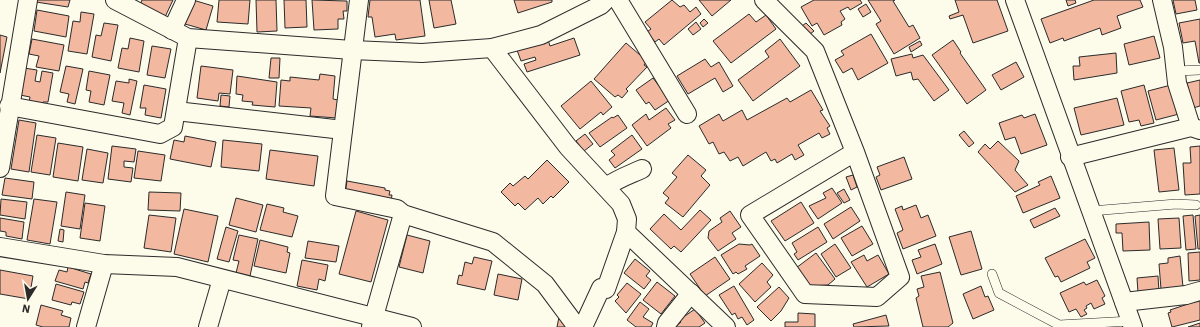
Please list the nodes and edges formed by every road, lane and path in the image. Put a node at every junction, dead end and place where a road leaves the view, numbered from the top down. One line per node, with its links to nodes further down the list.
1 (28, 0): 16 (street)
2 (115, 0): 10 (street)
3 (186, 0): 10 (street)
4 (359, 0): 13 (street)
5 (606, 0): 12 (street)
6 (618, 0): 18 (street)
7 (764, 0): 21 (street)
8 (1015, 0): 22 (street)
9 (1162, 0): 15 (street)
10 (172, 30): 11 (street)
11 (188, 38): 13 (street); 17 (street)
12 (492, 48): 13 (street); 25 (street)
13 (352, 50): 20 (street)
14 (1200, 70): 15 (lane)
15 (1176, 71): 19 (street)
16 (9, 106): 17 (street); 23 (street)
17 (176, 111): 20 (street)
18 (687, 114)
19 (1196, 128): 22 (street)
20 (343, 130): 28 (street)
21 (855, 152): 21 (street)
22 (1070, 157): 27 (street)
23 (0, 168)
24 (642, 169): 25 (street)
25 (606, 187): 29 (street)
26 (1196, 205): 27 (lane)
27 (1091, 212): 36 (street)
28 (403, 214): 37 (street); 42 (street)
29 (626, 232): 35 (street); 43 (street)
30 (0, 247): 31 (street)
31 (104, 264): 33 (street); 39 (street)
32 (992, 274): 38 (lane)
33 (222, 279): 37 (street); 40 (street)
34 (1200, 291): 36 (street)
35 (691, 293): 44 (street); 45 (street)
36 (1124, 302): 38 (street)
37 (373, 322): 41 (street)
38 (1132, 324)
39 (86, 327)
40 (208, 327)
41 (412, 327)
42 (577, 327)
43 (583, 327)
44 (666, 327)
45 (726, 327)

